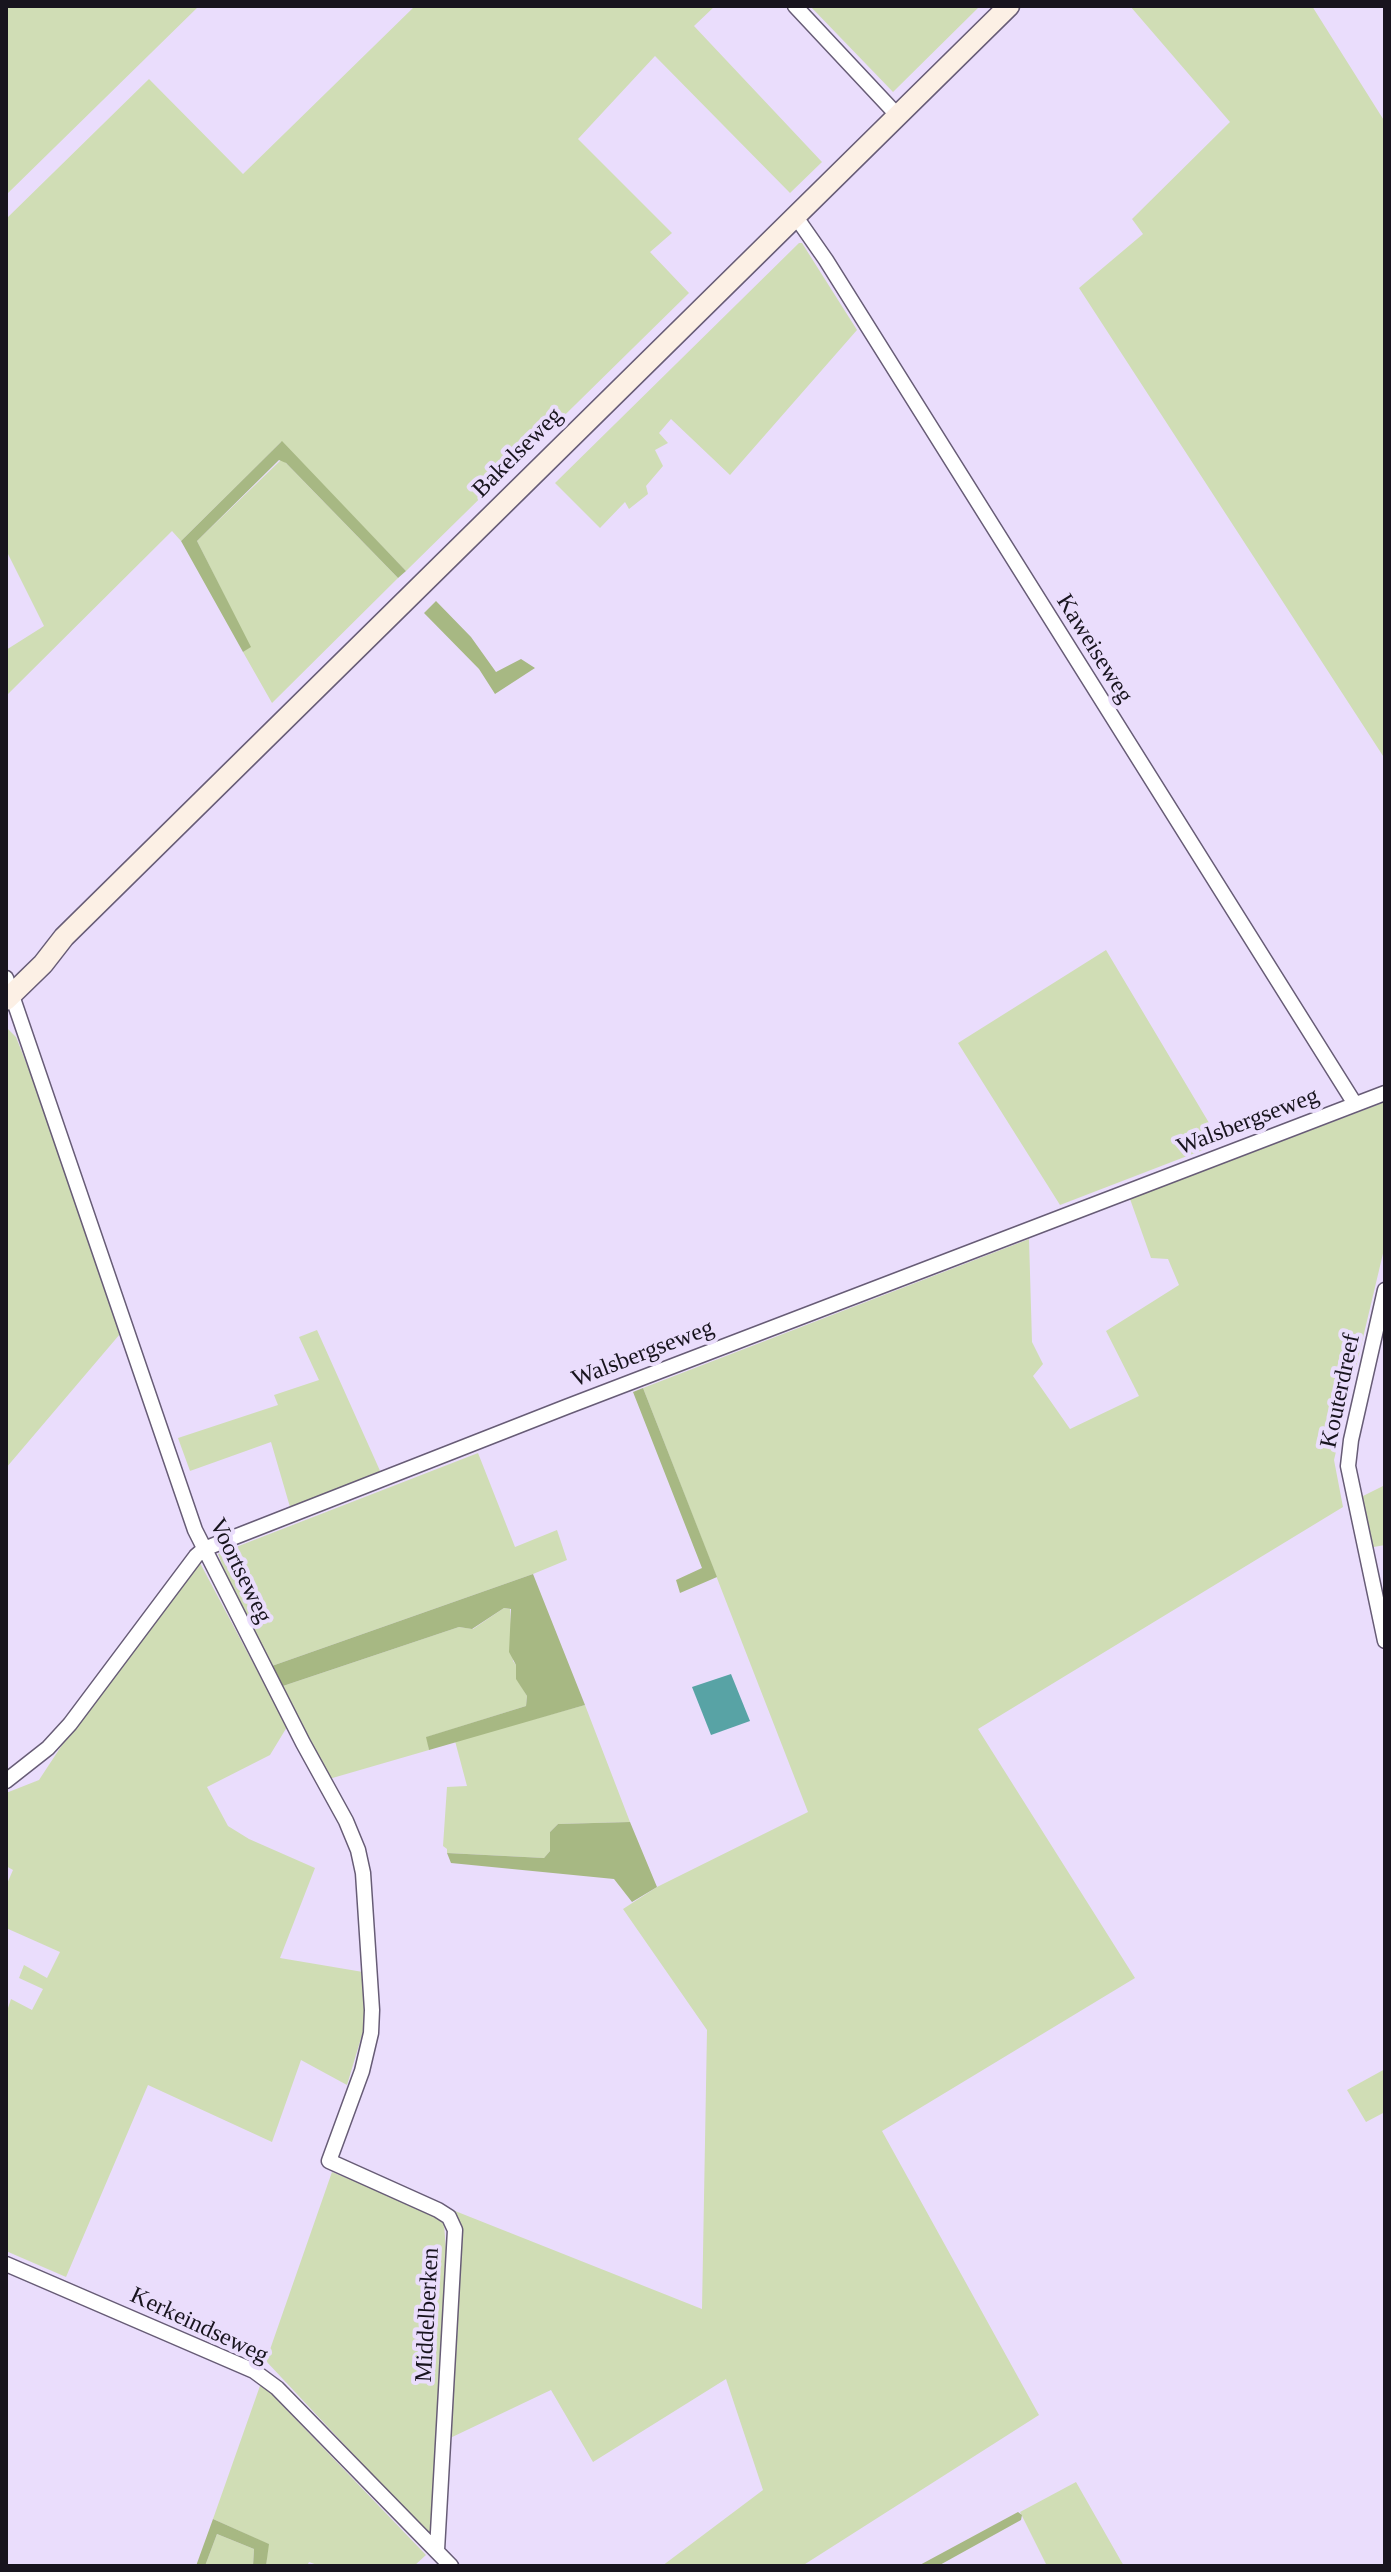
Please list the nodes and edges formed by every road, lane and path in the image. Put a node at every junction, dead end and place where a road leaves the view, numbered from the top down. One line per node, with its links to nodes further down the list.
1 (795, 6): 3 (street)
2 (1009, 6): 3 (main road, Bakelseweg)
3 (898, 116): 4 (main road, Bakelseweg)
4 (796, 217): 5 (main road, Bakelseweg); 7 (street, Kaweiseweg)
5 (7, 988): 9 (street, Voortseweg)
6 (1385, 1093): 7 (street, Walsbergseweg)
7 (1355, 1104): 9 (street, Walsbergseweg)
8 (1385, 1290): 10 (street, Kouterdreef)
9 (204, 1549): 11 (street, Walsbergseweg); 12 (street, Voortseweg)
10 (1385, 1641)
11 (6, 1781)
12 (329, 2161): 14 (street, Middelberken)
13 (6, 2264): 14 (street, Kerkeindseweg)
14 (437, 2550): 15 (street, Kerkeindseweg)
15 (451, 2566)

